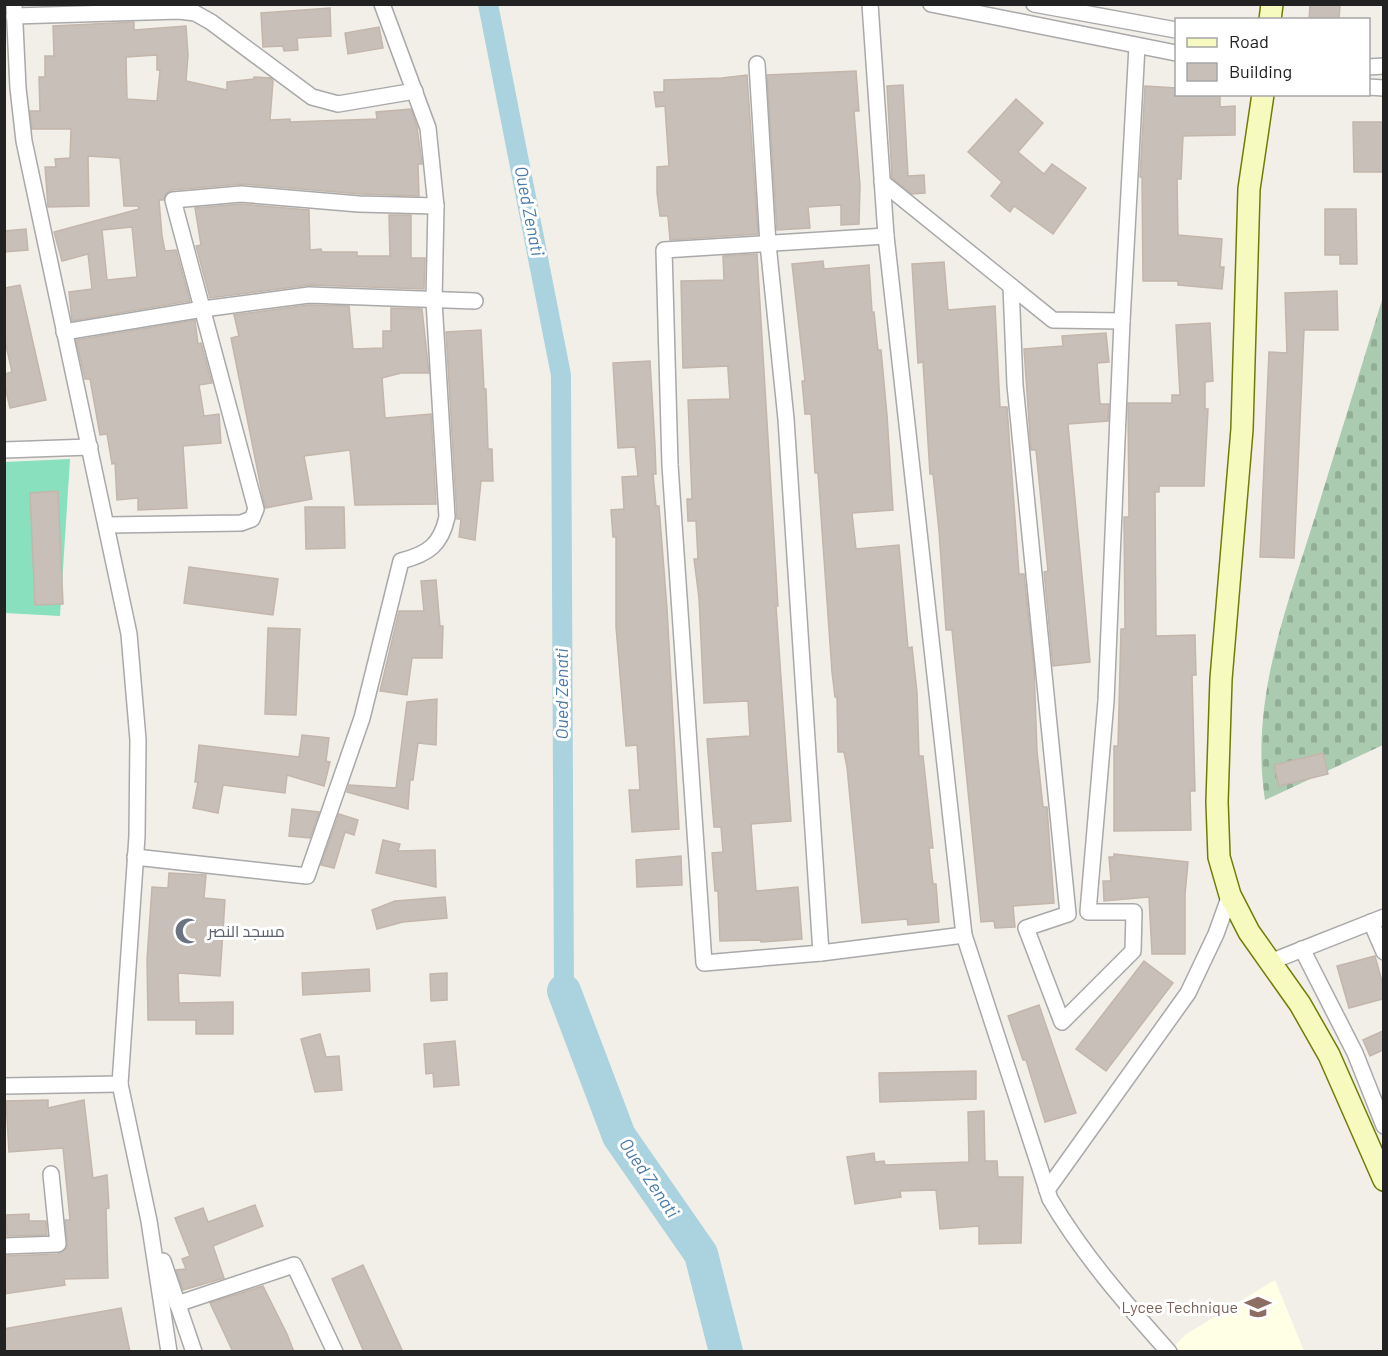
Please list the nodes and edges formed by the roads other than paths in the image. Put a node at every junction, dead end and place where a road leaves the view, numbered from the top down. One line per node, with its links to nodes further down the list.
1 (382, 4): 11 (street)
2 (870, 4): 13 (street)
3 (931, 4): 7 (street)
4 (1034, 4): 6 (street)
5 (14, 10): 10 (street); 11 (street)
6 (1175, 30)
7 (1137, 46): 8 (street); 21 (street)
8 (1175, 52)
9 (758, 64): 16 (street)
10 (11, 88): 22 (street)
11 (415, 91): 14 (street)
12 (1263, 96): 27 (main road)
13 (882, 182): 15 (street); 17 (street)
14 (435, 206): 18 (street); 20 (street)
15 (886, 236): 16 (street); 29 (street)
16 (768, 244): 32 (street); 32 (street)
17 (1011, 286): 21 (street); 21 (street)
18 (434, 301): 19 (street); 20 (street); 26 (street)
19 (475, 301)
20 (203, 309): 22 (street); 25 (street)
21 (1122, 321)
22 (64, 332): 23 (street)
23 (90, 447): 24 (street); 25 (street)
24 (4, 450)
25 (107, 525): 26 (street)
26 (135, 857): 34 (street)
27 (1230, 895): 33 (main road); 39 (street)
28 (1377, 920): 30 (street); 31 (street)
29 (963, 935): 32 (street); 39 (street)
30 (1302, 949): 33 (street); 36 (street)
31 (1383, 952)
32 (821, 953)
33 (1270, 962): 38 (main road)
34 (120, 1084): 35 (street); 40 (street)
35 (4, 1086)
36 (1383, 1126)
37 (51, 1174): 41 (street)
38 (1383, 1180)
39 (1047, 1190): 46 (street)
40 (149, 1221): 42 (street); 43 (street)
41 (4, 1246)
42 (177, 1304): 44 (street); 45 (street)
43 (170, 1352)
44 (194, 1352)
45 (336, 1352)
46 (1169, 1352)

